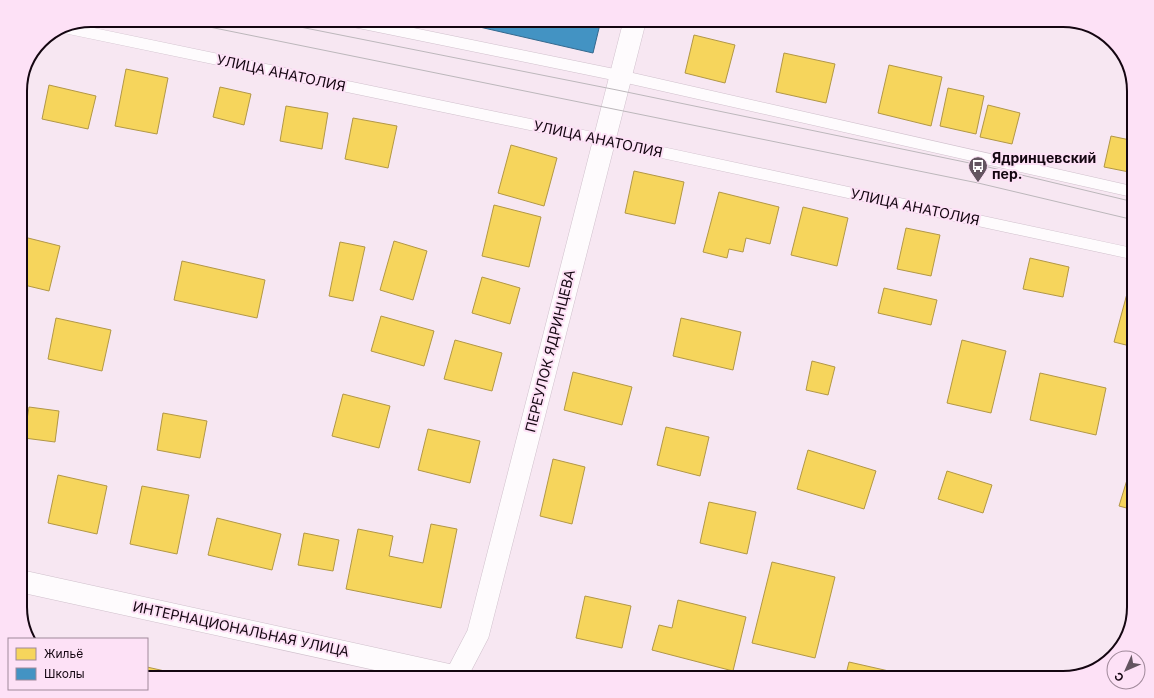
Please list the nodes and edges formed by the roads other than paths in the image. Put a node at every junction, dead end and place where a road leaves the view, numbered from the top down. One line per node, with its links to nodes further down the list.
1 (381, 27): 4 (lane)
2 (633, 27): 4 (street, ПЕРЕУЛОК ЯДРИНЦЕВА)
3 (74, 30): 5 (lane, УЛИЦА АНАТОЛИЯ)
4 (620, 76): 5 (street, ПЕРЕУЛОК ЯДРИНЦЕВА); 6 (lane)
5 (604, 140): 7 (lane, УЛИЦА АНАТОЛИЯ); 10 (street, ПЕРЕУЛОК ЯДРИНЦЕВА)
6 (1127, 190)
7 (1127, 252)
8 (27, 583): 9 (street, ИНТЕРНАЦИОНАЛЬНАЯ УЛИЦА)
9 (426, 671)
10 (461, 671)

